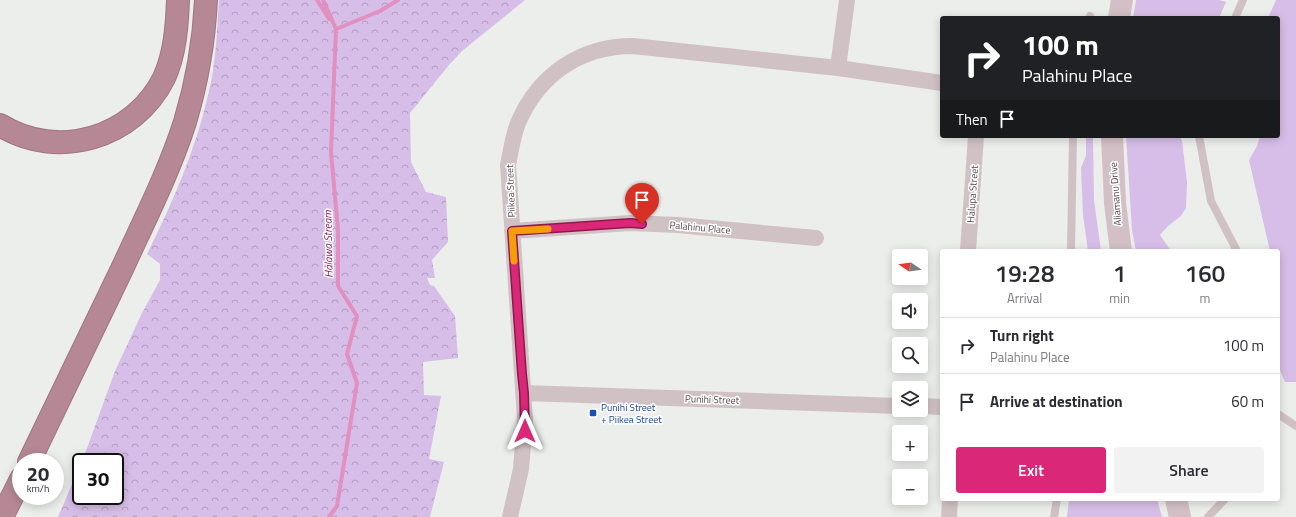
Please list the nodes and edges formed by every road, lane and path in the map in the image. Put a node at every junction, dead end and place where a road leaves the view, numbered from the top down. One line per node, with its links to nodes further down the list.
1 (178, 0): 10 (highway)
2 (206, 0): 27 (highway)
3 (847, 0): 8 (street)
4 (1122, 0): 6 (street)
5 (1243, 0): 7 (lane)
6 (1120, 16)
7 (1236, 16)
8 (838, 68): 9 (street); 15 (street, Piikea Street)
9 (940, 83)
10 (0, 125)
11 (976, 138): 17 (street, Halupa Street)
12 (1073, 138): 18 (lane)
13 (1112, 138): 19 (street, Aliamanu Drive)
14 (1199, 138): 20 (lane)
15 (512, 231): 16 (street, Palahinu Place); 21 (street, Piikea Street)
16 (816, 238)
17 (968, 249)
18 (1071, 249)
19 (1121, 249)
20 (1236, 249)
21 (524, 393): 22 (street, Punihi Street); 34 (street, Piikea Street)
22 (892, 406)
23 (928, 406): 24 (street)
24 (940, 407)
25 (1280, 415): 26 (lane)
26 (1296, 426)
27 (33, 453)
28 (12, 496): 33 (highway)
29 (950, 501): 35 (street)
30 (1057, 501): 36 (lane)
31 (1176, 501): 37 (street)
32 (1223, 501): 38 (lane)
33 (2, 517)
34 (510, 517)
35 (949, 517)
36 (1054, 517)
37 (1180, 517)
38 (1208, 517)

